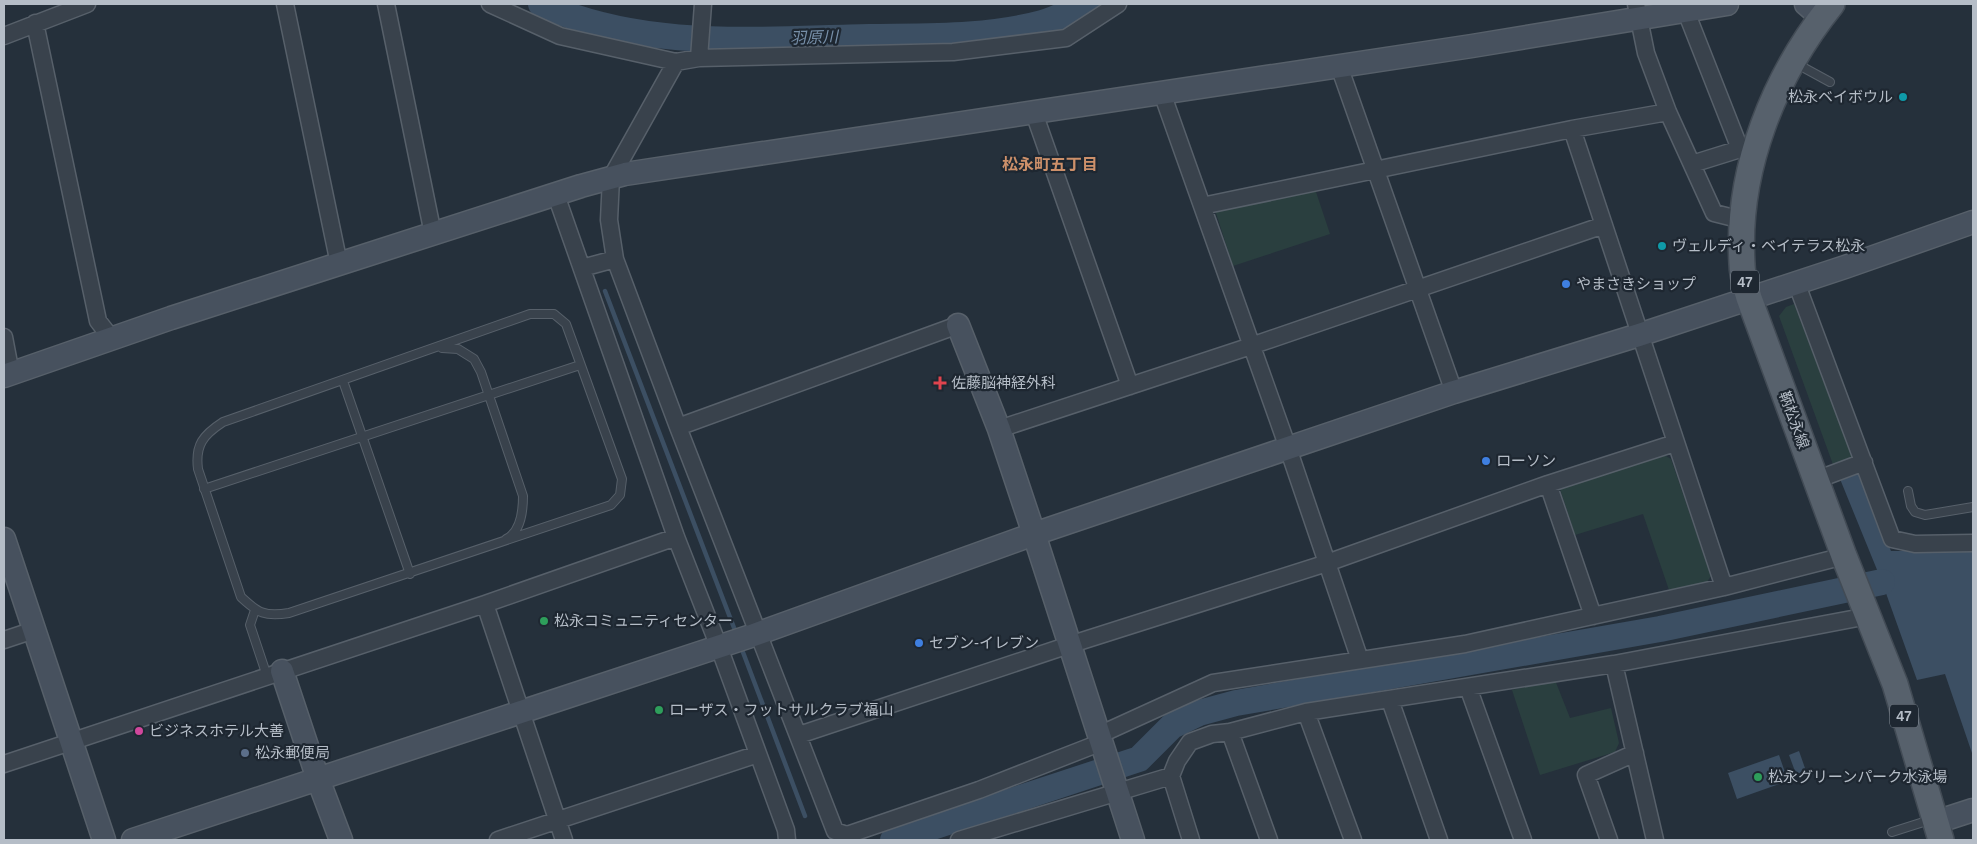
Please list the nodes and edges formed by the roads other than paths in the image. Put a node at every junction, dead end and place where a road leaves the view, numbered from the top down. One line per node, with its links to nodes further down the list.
1 (87, 4): 10 (street)
2 (285, 4): 33 (street)
3 (386, 4): 31 (street)
4 (490, 4): 16 (street)
5 (703, 4): 14 (street)
6 (1118, 4): 14 (street)
7 (1727, 4): 8 (street)
8 (1684, 8): 11 (street); 23 (street)
9 (1820, 8): 15 (main road, 鞆松永線 / 47)
10 (56, 10): 12 (street)
11 (1638, 12): 17 (street); 20 (street)
12 (35, 23): 13 (street); 41 (street)
13 (4, 36)
14 (699, 58): 16 (street)
15 (1792, 61): 18 (lane); 28 (main road, 鞆松永線 / 47)
16 (676, 62): 25 (street)
17 (1339, 66): 19 (street); 24 (street)
18 (1830, 82)
19 (1162, 93): 21 (street); 27 (street)
20 (1668, 112): 22 (street); 23 (street)
21 (1034, 113): 25 (street); 47 (street)
22 (1572, 129): 24 (street); 30 (street)
23 (1692, 164): 28 (street)
24 (1375, 170): 27 (street); 36 (street)
25 (611, 178): 26 (street); 32 (street)
26 (556, 195): 31 (street); 34 (street)
27 (1202, 206): 42 (street)
28 (1742, 220): 37 (main road, 鞆松永線 / 47)
29 (1973, 222): 35 (street)
30 (1604, 225): 36 (street); 39 (street)
31 (433, 234): 33 (street)
32 (615, 259): 34 (street); 50 (street)
33 (339, 264): 41 (street)
34 (582, 268): 62 (street)
35 (1796, 282): 37 (street); 55 (street)
36 (1417, 289): 42 (street); 48 (street)
37 (1749, 298): 39 (street); 56 (main road, 鞆松永線 / 47)
38 (958, 325): 50 (street); 51 (street)
39 (1639, 335): 48 (street); 53 (street)
40 (4, 337): 45 (street)
41 (112, 339): 45 (street)
42 (1251, 346): 47 (street); 54 (street)
43 (438, 348): 44 (lane); 46 (lane); 49 (lane)
44 (580, 365): 49 (lane); 65 (lane)
45 (7, 375)
46 (343, 381): 52 (lane); 58 (lane)
47 (1130, 386): 51 (street)
48 (1454, 392): 54 (street)
49 (489, 395): 52 (lane); 65 (lane)
50 (678, 427): 76 (street)
51 (998, 429): 61 (street)
52 (364, 436): 58 (lane); 68 (lane)
53 (1675, 443): 57 (street); 70 (street)
54 (1288, 448): 61 (street); 67 (street)
55 (1860, 464): 56 (street); 64 (street)
56 (1825, 477): 66 (main road, 鞆松永線 / 47)
57 (1548, 484): 67 (street); 74 (street)
58 (204, 489): 73 (lane)
59 (1908, 491): 60 (lane)
60 (1973, 507)
61 (1034, 534): 76 (street); 79 (street)
62 (676, 537): 71 (street); 78 (street)
63 (4, 539): 69 (street)
64 (1973, 543)
65 (490, 546): 68 (lane)
66 (1846, 560): 70 (street); 72 (main road, 鞆松永線 / 47)
67 (1327, 563): 79 (street); 80 (street)
68 (410, 574): 73 (lane)
69 (10, 582): 75 (street)
70 (1724, 587): 74 (street)
71 (485, 604): 82 (street); 85 (street)
72 (1864, 605): 81 (street); 99 (main road, 鞆松永線 / 47)
73 (255, 610): 82 (lane)
74 (1593, 616): 80 (street)
75 (34, 630): 77 (street); 89 (street)
76 (755, 635): 78 (street); 88 (street)
77 (4, 640)
78 (724, 645): 85 (street); 92 (street)
79 (1069, 645): 88 (street); 90 (street)
80 (1360, 660): 90 (street)
81 (1614, 664): 83 (street); 91 (street)
82 (274, 673): 89 (street); 95 (street)
83 (1468, 687): 84 (street); 113 (street)
84 (1390, 700): 86 (street); 112 (street)
85 (522, 712): 95 (street); 98 (street)
86 (1306, 712): 87 (street); 111 (street)
87 (1230, 732): 94 (street); 110 (street)
88 (799, 735): 90 (street)
89 (71, 741): 93 (street); 101 (street)
90 (1102, 742): 96 (street)
91 (1635, 753): 114 (street); 115 (street)
92 (758, 754): 98 (street); 106 (street)
93 (4, 764)
94 (1171, 776): 96 (street); 109 (street)
95 (318, 779): 102 (street); 103 (street)
96 (1115, 787): 107 (street); 108 (street)
97 (1973, 810): 99 (street)
98 (558, 820): 104 (street); 105 (street)
99 (1937, 827): 100 (lane)
100 (1892, 832)
101 (104, 840)
102 (133, 840)
103 (340, 840)
104 (498, 840)
105 (564, 840)
106 (787, 840)
107 (959, 840)
108 (1133, 840)
109 (1191, 840)
110 (1269, 840)
111 (1353, 840)
112 (1439, 840)
113 (1522, 840)
114 (1609, 840)
115 (1655, 840)

